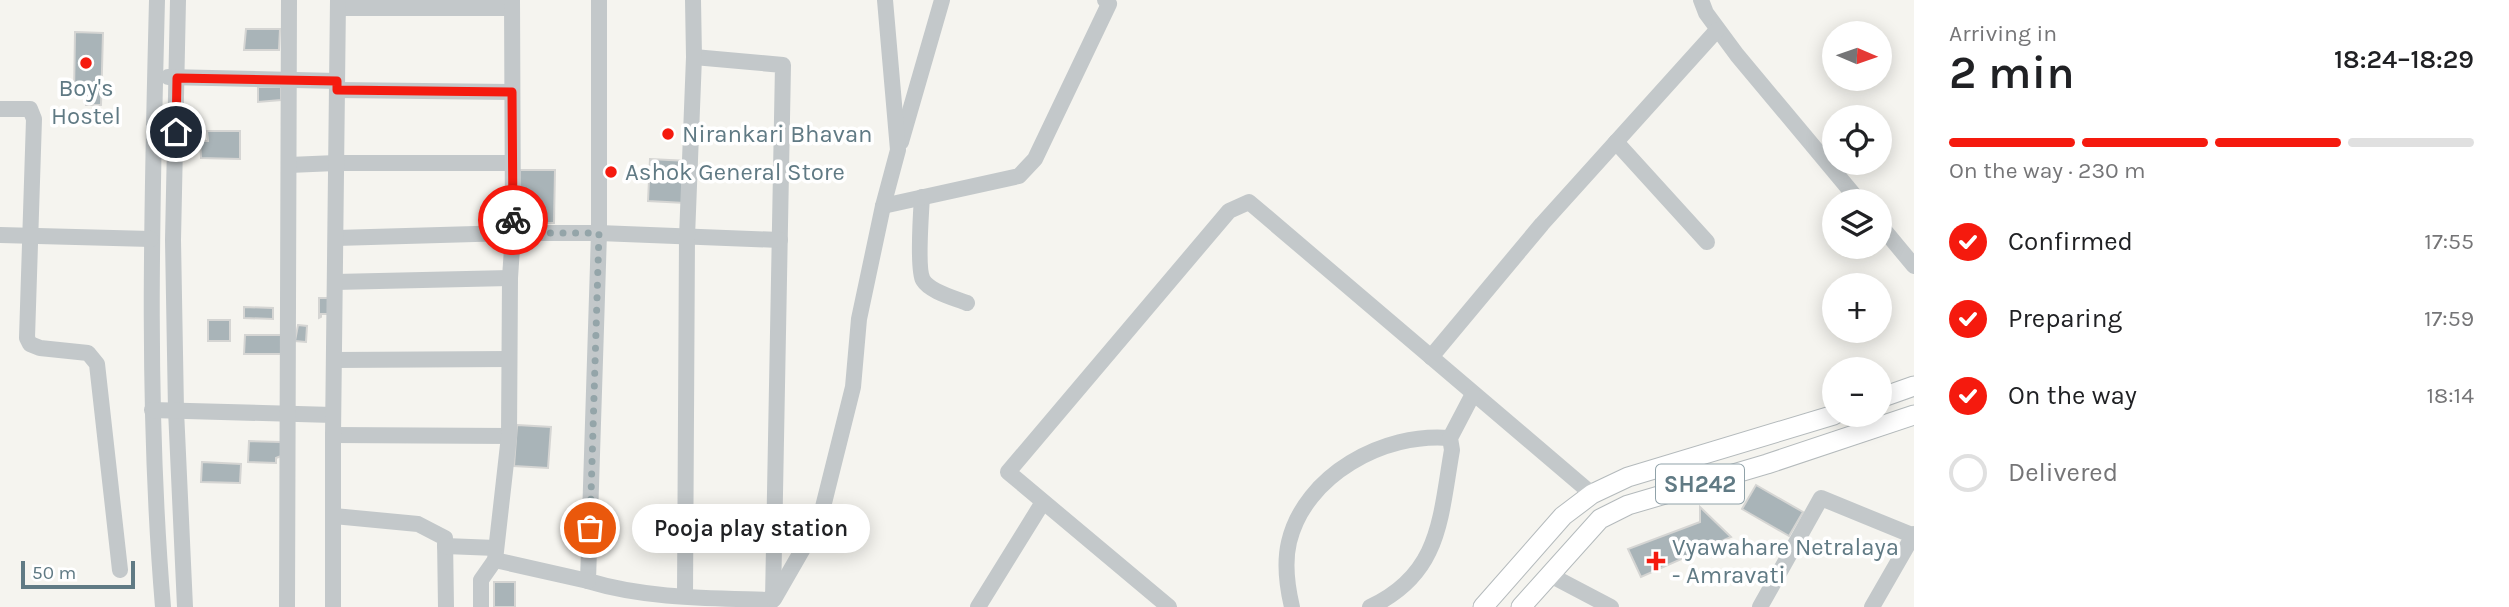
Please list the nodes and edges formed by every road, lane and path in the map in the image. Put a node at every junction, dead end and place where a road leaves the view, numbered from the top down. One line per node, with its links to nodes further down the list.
1 (157, 0): 14 (street)
2 (178, 0): 15 (street)
3 (289, 0): 16 (street)
4 (599, 0): 29 (street)
5 (693, 0): 13 (street)
6 (885, 0): 21 (street)
7 (942, 0): 21 (street)
8 (1105, 0): 26 (street)
9 (1701, 0): 12 (street)
10 (338, 4): 11 (street); 17 (street)
11 (512, 4): 18 (street)
12 (1717, 30): 20 (street); 25 (street)
13 (694, 57): 32 (street); 36 (street)
14 (155, 77): 15 (street); 34 (street)
15 (177, 78): 16 (street); 49 (street)
16 (289, 81): 17 (street); 24 (street)
17 (337, 85): 18 (street); 22 (street)
18 (512, 92): 23 (street)
19 (0, 109): 31 (street)
20 (1616, 142): 37 (street); 42 (street)
21 (898, 150): 27 (street)
22 (336, 163): 23 (street); 24 (street); 33 (street)
23 (512, 163): 28 (street)
24 (289, 165): 50 (street)
25 (1849, 189)
26 (922, 197): 27 (street); 41 (street)
27 (883, 206): 68 (street)
28 (513, 233): 29 (street); 33 (street); 39 (street)
29 (599, 233): 32 (street); 65 (street)
30 (0, 236): 31 (street)
31 (30, 236): 34 (street); 63 (street)
32 (687, 237): 36 (street); 66 (street)
33 (336, 238): 40 (street)
34 (151, 239): 48 (street)
35 (1892, 239): 38 (street)
36 (780, 240): 68 (street)
37 (1707, 242)
38 (1914, 266)
39 (510, 278): 40 (street); 43 (street)
40 (335, 282): 44 (street)
41 (967, 303)
42 (1431, 357): 46 (street); 58 (street)
43 (509, 359): 44 (street); 55 (street)
44 (334, 360): 51 (street)
45 (1914, 386): 47 (main road)
46 (1473, 394): 56 (street); 57 (street)
47 (1892, 394)
48 (152, 410): 49 (street); 71 (street)
49 (176, 410): 50 (street); 72 (street)
50 (287, 414): 51 (street); 73 (street)
51 (333, 415): 54 (street)
52 (1914, 415): 64 (main road, SH242)
53 (1822, 419): 57 (main road, SH242)
54 (333, 435): 55 (street); 59 (street)
55 (509, 436): 62 (street)
56 (1450, 438): 78 (street); 79 (street)
57 (1592, 494): 80 (main road, SH242)
58 (1044, 502): 76 (street); 77 (street)
59 (334, 516): 61 (street); 69 (street)
60 (1913, 535): 82 (street); 83 (street)
61 (446, 546): 62 (street); 74 (street)
62 (495, 554): 65 (street); 75 (street)
63 (120, 570)
64 (1550, 575): 70 (main road, SH242); 81 (street)
65 (588, 581): 66 (street)
66 (675, 600): 67 (street)
67 (722, 603): 68 (street)
68 (772, 604)
69 (334, 606)
70 (1525, 606)
71 (163, 607)
72 (185, 607)
73 (287, 607)
74 (446, 607)
75 (481, 607)
76 (978, 607)
77 (1169, 607)
78 (1292, 607)
79 (1370, 607)
80 (1483, 607)
81 (1611, 607)
82 (1760, 607)
83 (1872, 607)

